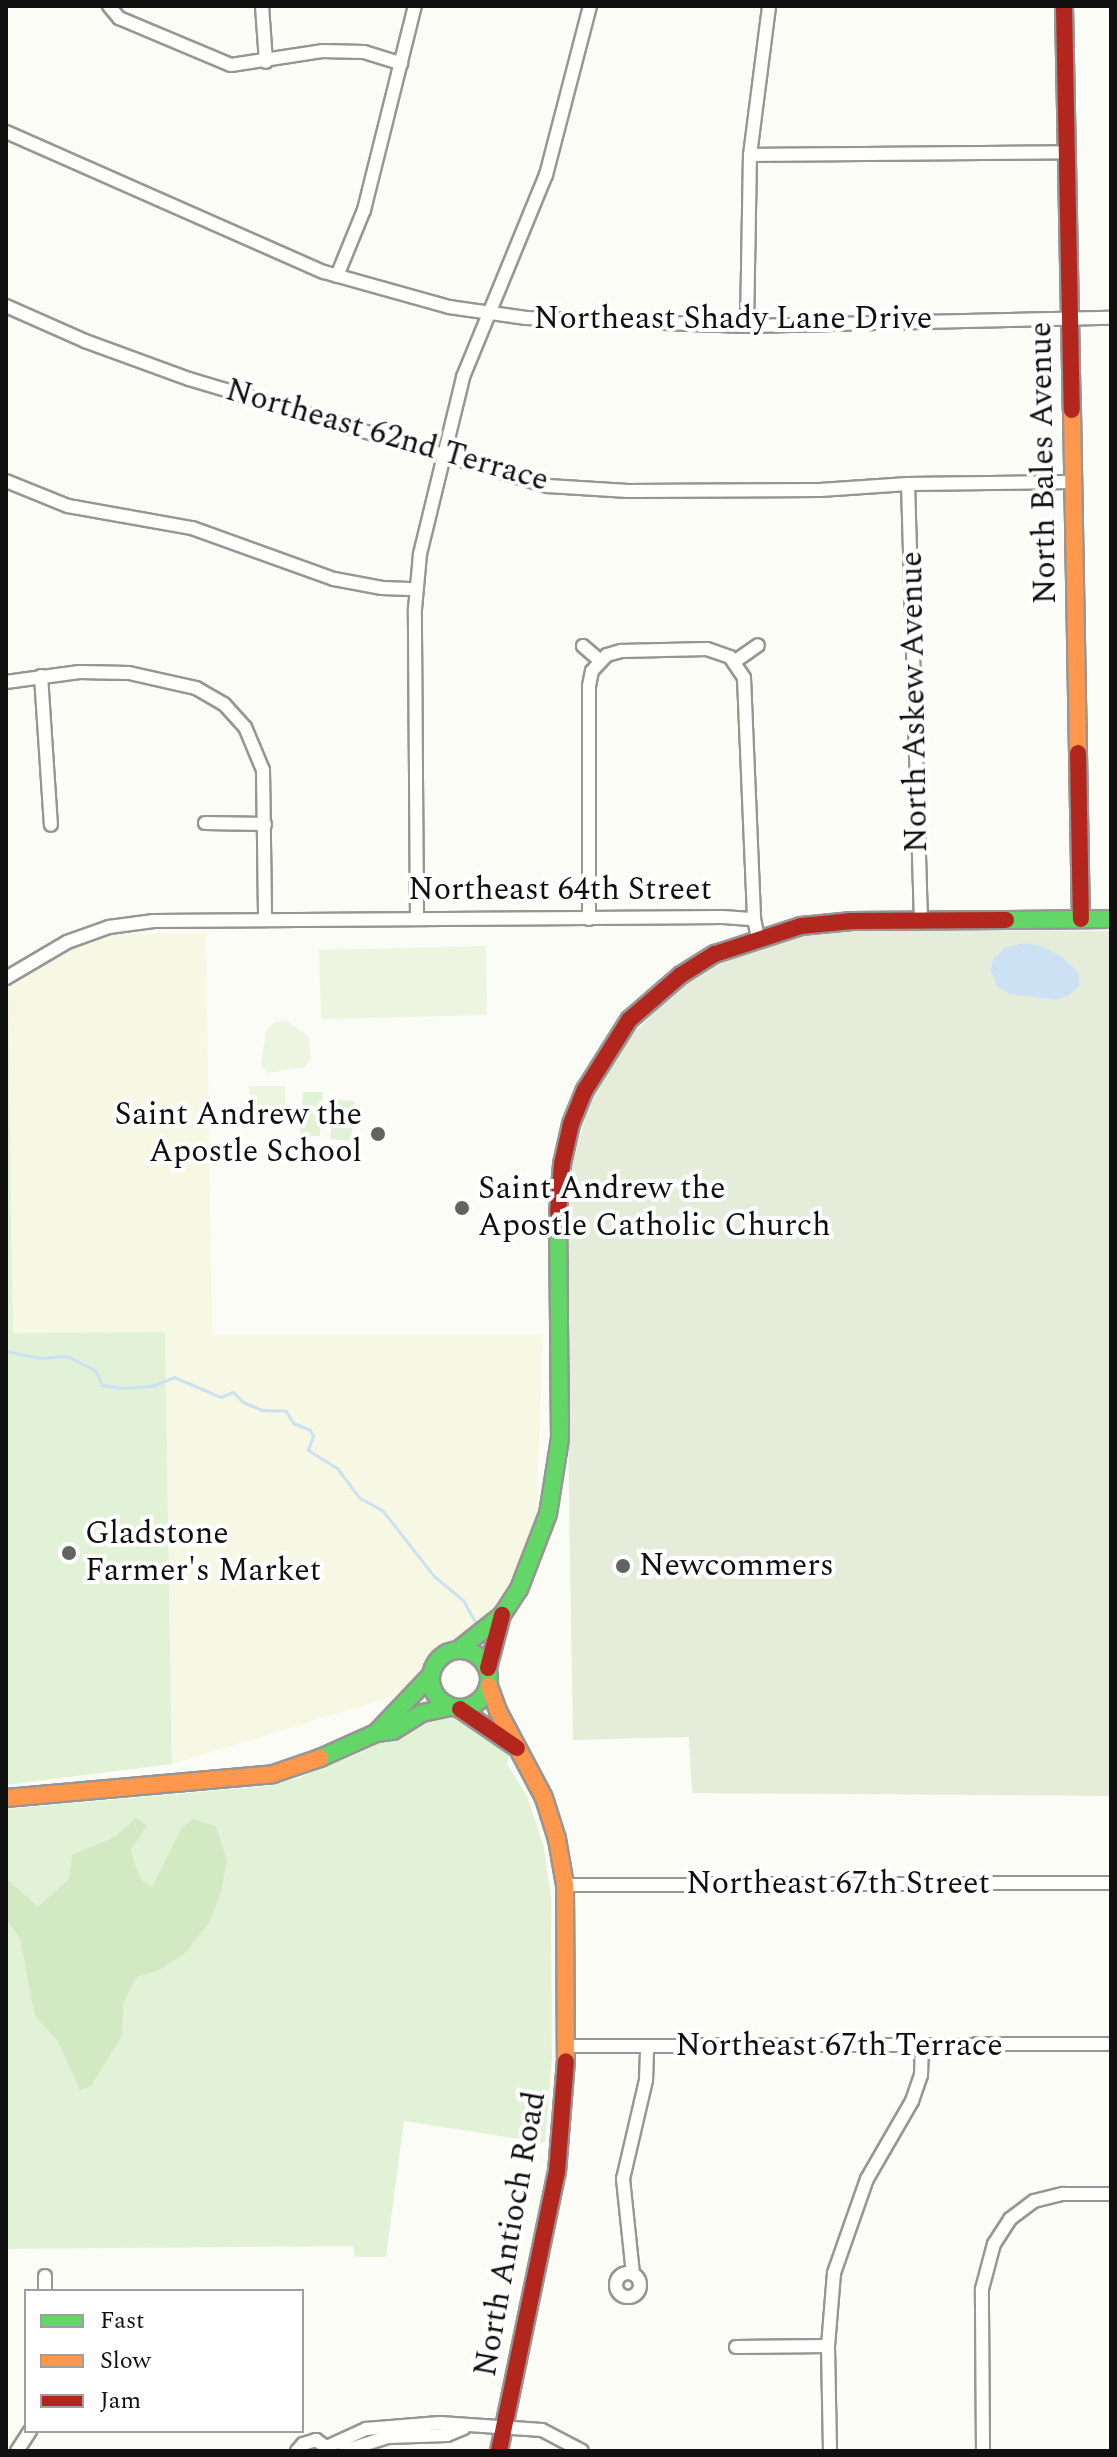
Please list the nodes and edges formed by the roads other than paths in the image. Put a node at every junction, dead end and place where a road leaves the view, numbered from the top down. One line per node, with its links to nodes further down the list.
1 (109, 6): 7 (street)
2 (262, 6): 7 (street)
3 (415, 6): 8 (street)
4 (590, 6): 14 (street)
5 (769, 6): 11 (street)
6 (1064, 6): 10 (street, North Bales Avenue)
7 (266, 62): 8 (street)
8 (401, 63): 12 (street)
9 (6, 132): 12 (street, Northeast Shady Lane Drive)
10 (1066, 152): 11 (street); 15 (street, North Bales Avenue)
11 (750, 155): 17 (street)
12 (337, 276): 14 (street, Northeast Shady Lane Drive)
13 (6, 306): 18 (street, Northeast 62nd Terrace)
14 (490, 314): 17 (street, Northeast Shady Lane Drive); 18 (street)
15 (1069, 317): 16 (street, Northeast Shady Lane Drive); 17 (street, Northeast Shady Lane Drive); 20 (street, North Bales Avenue)
16 (1111, 318)
17 (747, 326)
18 (442, 456): 21 (street, Northeast 62nd Terrace); 22 (street)
19 (6, 481): 22 (street)
20 (1072, 482): 21 (street, Northeast 62nd Terrace); 35 (street, North Bales Avenue)
21 (908, 484): 38 (street, North Askew Avenue)
22 (416, 589): 32 (street)
23 (758, 645): 26 (street)
24 (583, 646): 25 (street)
25 (600, 661): 26 (street); 33 (street)
26 (734, 662): 34 (street)
27 (41, 676): 28 (street); 30 (street); 31 (street)
28 (6, 682)
29 (205, 823): 30 (street)
30 (265, 824): 37 (street)
31 (51, 825)
32 (417, 919): 33 (street, Northeast 64th Street); 37 (street, Northeast 64th Street)
33 (589, 919): 34 (street, Northeast 64th Street)
34 (754, 919): 39 (street, Northeast 64th Street)
35 (1081, 919): 36 (street); 38 (street)
36 (1111, 919)
37 (265, 920): 40 (street, Northeast 64th Street)
38 (921, 920): 39 (street)
39 (758, 938): 41 (street)
40 (6, 978)
41 (502, 1615): 42 (street); 43 (street)
42 (458, 1650): 43 (street); 44 (street)
43 (488, 1668): 45 (street)
44 (431, 1675): 46 (street); 47 (street)
45 (489, 1686): 46 (street); 48 (street, North Antioch Road)
46 (455, 1708): 47 (street); 48 (street, North Antioch Road)
47 (376, 1733): 49 (street)
48 (517, 1748): 51 (street, North Antioch Road)
49 (6, 1798)
50 (1111, 1883): 51 (street, Northeast 67th Street)
51 (565, 1885): 53 (street, North Antioch Road)
52 (1111, 2044): 55 (street, Northeast 67th Terrace)
53 (567, 2046): 54 (street, Northeast 67th Terrace); 62 (street, North Antioch Road)
54 (647, 2046): 55 (street, Northeast 67th Terrace); 57 (street)
55 (922, 2046): 60 (street)
56 (1111, 2194): 72 (street)
57 (633, 2274)
58 (45, 2276): 59 (street)
59 (45, 2289)
60 (828, 2346): 61 (street); 71 (street)
61 (736, 2347)
62 (505, 2425): 63 (street); 69 (street, North Antioch Road); 70 (street)
63 (467, 2427): 66 (street); 68 (street)
64 (29, 2433): 67 (street)
65 (300, 2447): 66 (street)
66 (330, 2448)
67 (17, 2451)
68 (344, 2451)
69 (499, 2451)
70 (582, 2451)
71 (830, 2451)
72 (983, 2451)

